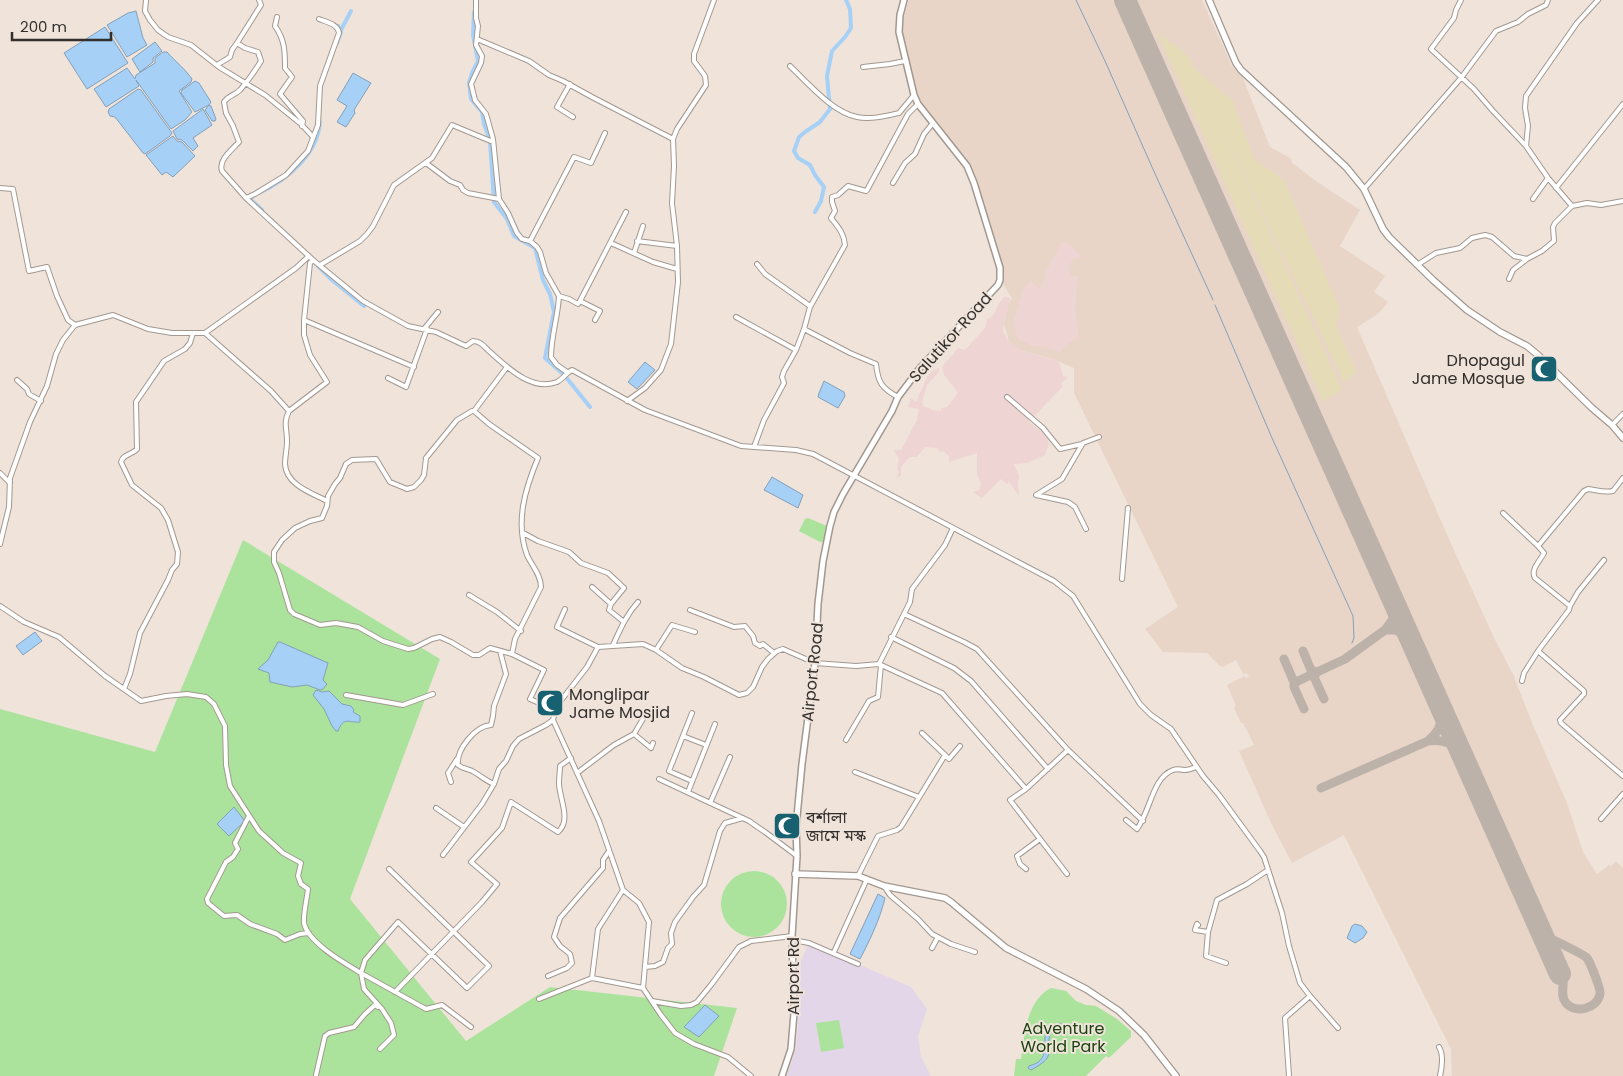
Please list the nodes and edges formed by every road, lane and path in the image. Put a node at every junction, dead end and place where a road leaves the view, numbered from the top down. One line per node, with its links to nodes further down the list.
1 (146, 0): 15 (street)
2 (259, 0): 13 (street)
3 (476, 0): 12 (street)
4 (714, 0): 29 (street)
5 (904, 0): 14 (main road, Salutikor Road)
6 (1209, 0): 37 (highway)
7 (1462, 0): 18 (street)
8 (1548, 0): 18 (street)
9 (1596, 1): 31 (street)
10 (277, 17): 26 (street)
11 (319, 19): 28 (street)
12 (477, 39): 20 (street); 30 (street)
13 (237, 43): 15 (street); 19 (street)
14 (905, 61): 17 (street); 21 (main road, Salutikor Road)
15 (217, 66): 19 (street)
16 (790, 66): 21 (street)
17 (864, 67)
18 (1461, 78): 31 (street); 37 (street)
19 (245, 83): 26 (street); 38 (street)
20 (570, 84): 24 (street); 29 (street)
21 (914, 95): 22 (main road, Salutikor Road)
22 (918, 104): 25 (main road, Salutikor Road); 60 (street)
23 (1623, 104): 36 (street)
24 (574, 117)
25 (933, 123): 34 (street); 76 (main road, Salutikor Road)
26 (302, 126): 28 (street)
27 (606, 133): 45 (street)
28 (313, 137): 38 (street)
29 (673, 138): 48 (street)
30 (491, 141): 32 (street); 39 (street)
31 (1526, 146): 33 (street)
32 (426, 163): 39 (street); 55 (street)
33 (1548, 178): 36 (street); 40 (street)
34 (893, 183)
35 (0, 188): 65 (street)
36 (1556, 188): 42 (street)
37 (1364, 189): 54 (highway)
38 (246, 198): 50 (street)
39 (498, 198): 45 (street)
40 (1533, 199)
41 (1623, 202): 42 (street)
42 (1572, 206): 51 (street)
43 (626, 212): 47 (street)
44 (642, 226): 46 (street)
45 (530, 241): 58 (street)
46 (637, 241): 48 (street); 49 (street)
47 (611, 243): 49 (street); 59 (street)
48 (678, 246): 56 (street)
49 (634, 254): 56 (street)
50 (309, 256): 52 (street); 69 (street)
51 (1527, 259): 54 (street); 57 (street)
52 (313, 260): 55 (street); 63 (street)
53 (757, 264): 60 (street)
54 (1416, 264): 83 (highway)
55 (320, 265): 66 (street)
56 (677, 269): 79 (street)
57 (1509, 280)
58 (559, 296): 59 (street); 73 (street)
59 (580, 301): 64 (street)
60 (810, 306): 67 (street)
61 (438, 312): 66 (street)
62 (736, 317): 70 (street)
63 (304, 320): 71 (street); 80 (street)
64 (595, 320)
65 (75, 325): 68 (street); 78 (street)
66 (425, 329): 71 (street); 72 (street)
67 (804, 329): 70 (street); 76 (street)
68 (193, 333): 69 (street); 125 (street)
69 (205, 333): 80 (street)
70 (796, 350): 87 (street)
71 (414, 367): 74 (street)
72 (507, 367): 73 (street); 81 (street)
73 (567, 372): 79 (street)
74 (388, 378)
75 (18, 380): 78 (street)
76 (898, 397): 89 (main road, Salutikor Road)
77 (1006, 397): 86 (street)
78 (41, 401): 91 (street)
79 (626, 401): 87 (street)
80 (289, 411): 92 (street)
81 (474, 411): 92 (street); 97 (street)
82 (1623, 414): 83 (street)
83 (1612, 425): 85 (highway)
84 (1099, 438): 86 (street)
85 (1623, 438)
86 (1083, 443): 96 (street)
87 (754, 447): 89 (street)
88 (0, 473): 91 (street)
89 (853, 476): 95 (street); 122 (main road, Airport Road)
90 (1623, 478): 99 (street)
91 (10, 483): 98 (street)
92 (327, 501): 118 (street)
93 (1128, 508): 101 (street)
94 (1503, 513): 99 (street)
95 (953, 528): 110 (street); 145 (street)
96 (1086, 529)
97 (523, 533): 105 (street); 112 (street)
98 (0, 544)
99 (1538, 546): 107 (street)
100 (1604, 560): 107 (street)
101 (1122, 579)
102 (592, 587): 105 (street)
103 (469, 595): 112 (street)
104 (638, 602): 111 (street)
105 (611, 604): 111 (street)
106 (0, 606): 125 (street)
107 (1570, 606): 119 (street)
108 (565, 608): 116 (street)
109 (690, 610): 120 (street)
110 (904, 614): 114 (street); 140 (street)
111 (624, 622): 115 (street)
112 (521, 631): 121 (street)
113 (695, 632): 117 (street)
114 (891, 637): 123 (street); 146 (street)
115 (613, 645): 116 (street); 117 (street)
116 (598, 646): 128 (street)
117 (656, 650): 120 (street)
118 (500, 651): 121 (street); 144 (street)
119 (1538, 651): 124 (street); 149 (street)
120 (774, 653): 122 (street)
121 (512, 654): 128 (street)
122 (815, 662): 123 (street); 169 (main road, Airport Road)
123 (880, 664): 136 (street); 154 (street)
124 (1522, 681)
125 (124, 689): 160 (street)
126 (433, 694): 127 (street)
127 (346, 695)
128 (555, 710): 131 (street)
129 (648, 712): 133 (street)
130 (692, 714): 135 (street)
131 (553, 720): 143 (street); 153 (street)
132 (715, 724): 138 (street)
133 (634, 734): 137 (street); 148 (street)
134 (922, 734): 141 (street)
135 (683, 736): 138 (street); 151 (street)
136 (846, 740)
137 (653, 743)
138 (706, 745): 151 (street)
139 (960, 746): 141 (street)
140 (1068, 750): 146 (street); 164 (street)
141 (945, 755): 157 (street)
142 (730, 757): 158 (street)
143 (570, 758): 148 (street); 180 (street)
144 (457, 759): 152 (street); 153 (street)
145 (1196, 767): 164 (street); 172 (street)
146 (1048, 769): 154 (street)
147 (854, 772): 157 (street)
148 (577, 773): 167 (street)
149 (1623, 776)
150 (659, 779): 155 (street)
151 (692, 781): 155 (street)
152 (451, 782)
153 (494, 784): 165 (street)
154 (1026, 789): 166 (street)
155 (688, 792): 158 (street)
156 (1623, 794): 162 (street)
157 (919, 796): 175 (street)
158 (710, 803): 161 (street)
159 (436, 808): 165 (street)
160 (249, 816): 182 (street); 182 (street)
161 (743, 818): 169 (street); 191 (street)
162 (1601, 819)
163 (1126, 820): 164 (street)
164 (1143, 820)
165 (464, 827): 168 (street)
166 (1040, 839): 171 (street); 174 (street)
167 (609, 850): 178 (street); 193 (street)
168 (443, 856)
169 (797, 856): 173 (main road, Airport Road)
170 (389, 869): 180 (street)
171 (1026, 869)
172 (1268, 870): 181 (street); 197 (street)
173 (795, 874): 175 (highway); 184 (main road, Airport Rd)
174 (1067, 874)
175 (858, 876): 176 (highway)
176 (866, 879): 177 (highway); 186 (street)
177 (884, 886): 183 (street); 208 (highway)
178 (623, 890): 191 (street); 194 (street)
179 (1198, 925): 181 (street)
180 (453, 931): 188 (street); 188 (street)
181 (1208, 932): 189 (street)
182 (309, 933): 192 (street)
183 (938, 937): 185 (street); 187 (street)
184 (793, 938): 186 (street); 199 (street); 207 (main road, Airport Rd)
185 (932, 948)
186 (834, 952): 190 (street)
187 (975, 952)
188 (432, 954): 192 (street); 196 (street)
189 (1226, 962)
190 (858, 964)
191 (645, 966): 195 (street)
192 (362, 974): 196 (street); 200 (street)
193 (548, 976)
194 (592, 978): 195 (street); 198 (street)
195 (644, 988): 199 (street)
196 (395, 992): 201 (street)
197 (1310, 996): 202 (street); 209 (street)
198 (539, 999)
199 (652, 1001): 206 (street)
200 (382, 1009): 204 (street); 205 (street)
201 (472, 1027)
202 (1338, 1028)
203 (1439, 1047): 210 (street)
204 (380, 1049)
205 (316, 1075)
206 (751, 1076)
207 (782, 1076)
208 (1176, 1076)
209 (1289, 1076)
210 (1440, 1076)

